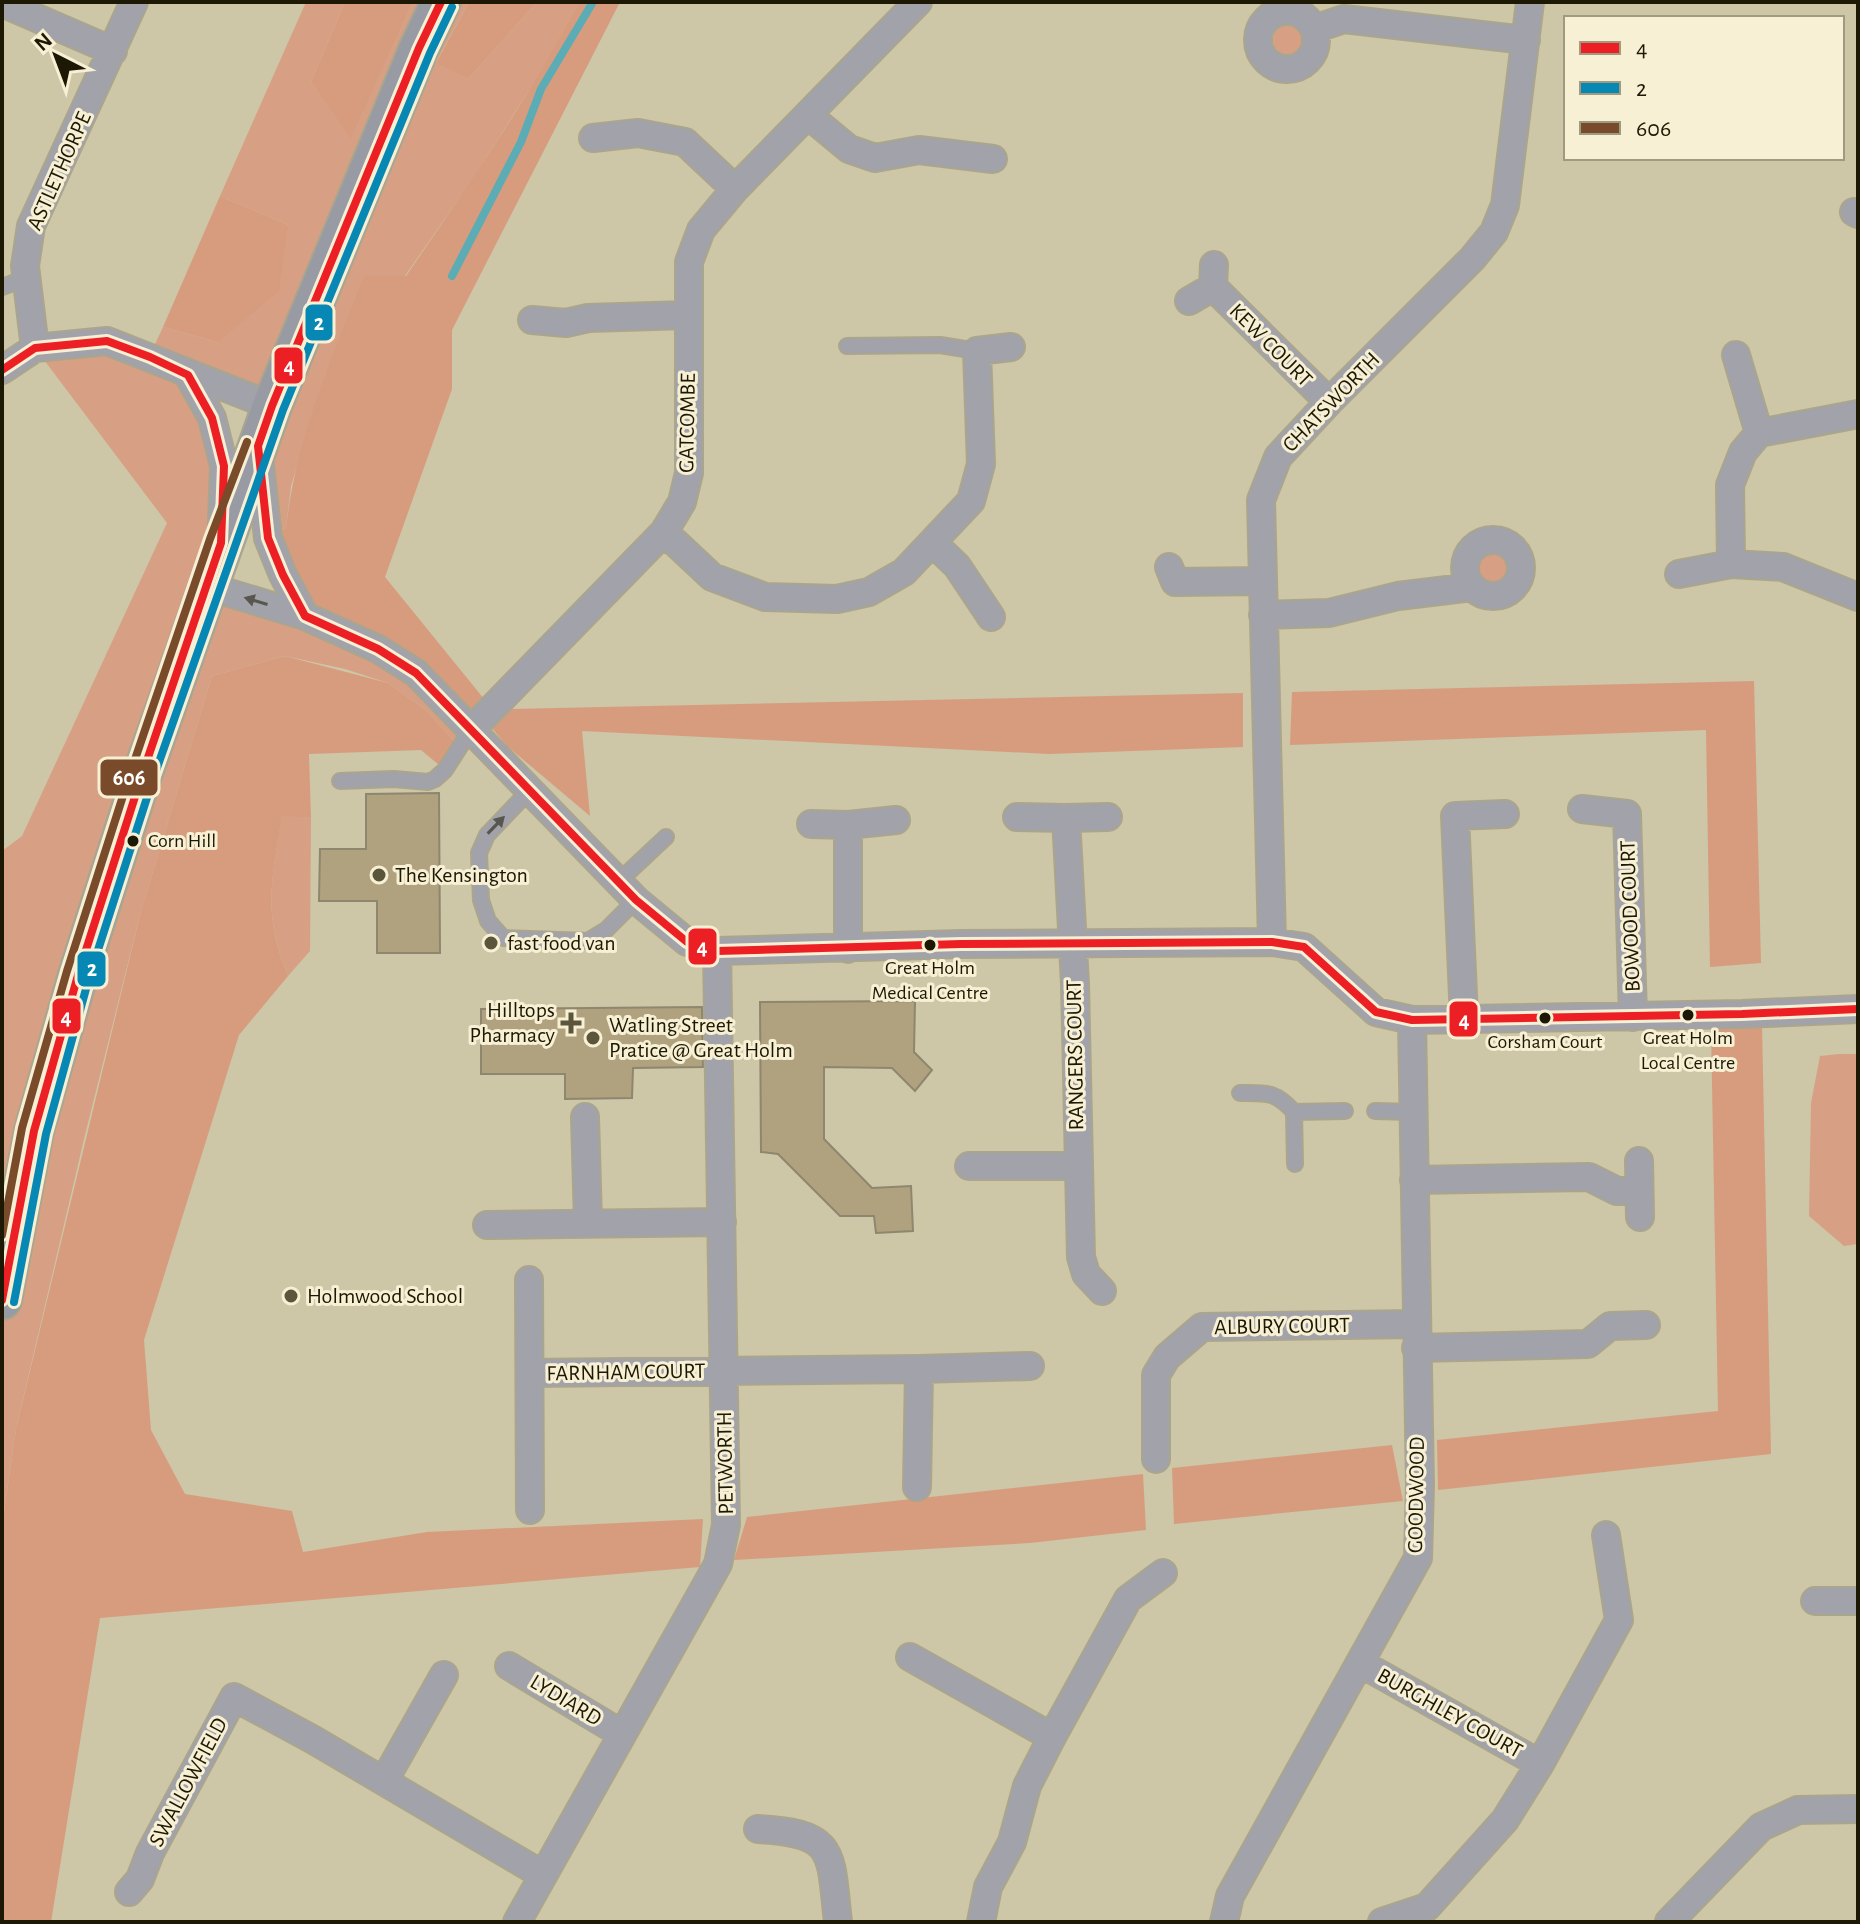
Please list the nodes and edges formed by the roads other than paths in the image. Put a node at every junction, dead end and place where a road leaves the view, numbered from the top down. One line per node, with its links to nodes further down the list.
1 (134, 2): 8 (street, ASTLETHORPE)
2 (441, 2): 25 (street)
3 (918, 2): 9 (street, GATCOMBE)
4 (1530, 2): 7 (street, CHATSWORTH)
5 (2, 3): 8 (street)
6 (1314, 29): 7 (street)
7 (1526, 40): 24 (street, CHATSWORTH)
8 (113, 51): 13 (street, ASTLETHORPE)
9 (808, 115): 11 (street); 12 (street, GATCOMBE)
10 (593, 138): 12 (street)
11 (993, 159)
12 (735, 189): 15 (street, GATCOMBE)
13 (14, 282): 19 (street, ASTLETHORPE)
14 (1189, 301): 24 (street, KEW COURT)
15 (687, 315): 16 (street); 29 (street, GATCOMBE)
16 (532, 320)
17 (847, 346): 20 (lane)
18 (1011, 347): 20 (street)
19 (35, 348): 22 (street); 23 (street)
20 (977, 351): 31 (street)
21 (1736, 355): 27 (street)
22 (2, 370)
23 (188, 375): 25 (street); 30 (street)
24 (1329, 402): 34 (street, CHATSWORTH)
25 (272, 406): 28 (street)
26 (1858, 414): 27 (street)
27 (1759, 433): 32 (street)
28 (258, 446): 30 (street); 40 (street)
29 (664, 532): 31 (street); 42 (street, GATCOMBE)
30 (221, 543): 36 (street)
31 (933, 543): 41 (street)
32 (1731, 564): 33 (street); 38 (street)
33 (1679, 574)
34 (1263, 581): 35 (street); 39 (street, CHATSWORTH)
35 (1168, 583)
36 (206, 586): 40 (street, one-way to 36); 79 (street)
37 (1472, 587): 39 (street)
38 (1858, 597)
39 (1263, 615): 55 (street, CHATSWORTH)
40 (305, 616): 42 (street)
41 (991, 617)
42 (470, 731): 43 (lane); 44 (street)
43 (340, 781)
44 (528, 792): 54 (street); 54 (lane, one-way to 44)
45 (1582, 809): 60 (street, BOWOOD COURT)
46 (1505, 814): 61 (street)
47 (1017, 817): 49 (street)
48 (1108, 817): 49 (street)
49 (1066, 818): 56 (street, RANGERS COURT)
50 (896, 820): 52 (street)
51 (811, 824): 52 (street)
52 (848, 825): 57 (street)
53 (666, 837): 54 (lane)
54 (627, 891): 58 (street)
55 (1272, 942): 56 (street); 62 (street)
56 (1073, 944): 57 (street); 72 (street, RANGERS COURT)
57 (848, 949): 58 (street)
58 (717, 951): 75 (street, PETWORTH)
59 (1858, 1009): 60 (street)
60 (1633, 1017): 61 (street)
61 (1464, 1018): 62 (street)
62 (1412, 1020): 67 (street, GOODWOOD)
63 (1240, 1093): 66 (lane)
64 (1345, 1111): 66 (lane)
65 (1375, 1111): 67 (lane)
66 (1294, 1112): 70 (lane)
67 (1413, 1112): 73 (street, GOODWOOD)
68 (585, 1117): 74 (street)
69 (1639, 1161): 73 (street)
70 (1295, 1164)
71 (969, 1166): 72 (street)
72 (1077, 1166): 78 (street, RANGERS COURT)
73 (1414, 1180): 81 (street, GOODWOOD)
74 (588, 1222): 75 (street); 76 (street)
75 (722, 1222): 84 (street, PETWORTH)
76 (487, 1225)
77 (529, 1280): 85 (street, FARNHAM COURT)
78 (1102, 1291)
79 (2, 1300)
80 (1646, 1325): 81 (street, ALBURY COURT)
81 (1416, 1336): 86 (street, ALBURY COURT); 94 (street, GOODWOOD)
82 (1030, 1366): 83 (street, FARNHAM COURT)
83 (919, 1369): 84 (street, FARNHAM COURT); 87 (street)
84 (723, 1371): 85 (street, FARNHAM COURT); 97 (street, PETWORTH)
85 (530, 1373): 88 (street, FARNHAM COURT)
86 (1156, 1459)
87 (917, 1487)
88 (530, 1510)
89 (1606, 1535): 99 (street, BURGHLEY COURT)
90 (1163, 1573): 98 (street)
91 (1815, 1601): 92 (street)
92 (1858, 1601)
93 (910, 1657): 98 (street)
94 (1360, 1663): 99 (street, BURGHLEY COURT); 108 (street, GOODWOOD)
95 (509, 1666): 97 (street, LYDIARD)
96 (444, 1675): 100 (street)
97 (622, 1734): 103 (street, PETWORTH)
98 (1052, 1737): 107 (street)
99 (1540, 1764): 109 (street, BURGHLEY COURT)
100 (384, 1781): 103 (street, SWALLOWFIELD); 104 (street, SWALLOWFIELD)
101 (1858, 1809): 110 (street)
102 (758, 1829): 106 (street)
103 (543, 1875): 105 (street, PETWORTH)
104 (129, 1892)
105 (517, 1922)
106 (838, 1922)
107 (981, 1922)
108 (1224, 1922)
109 (1382, 1922)
110 (1669, 1922)

